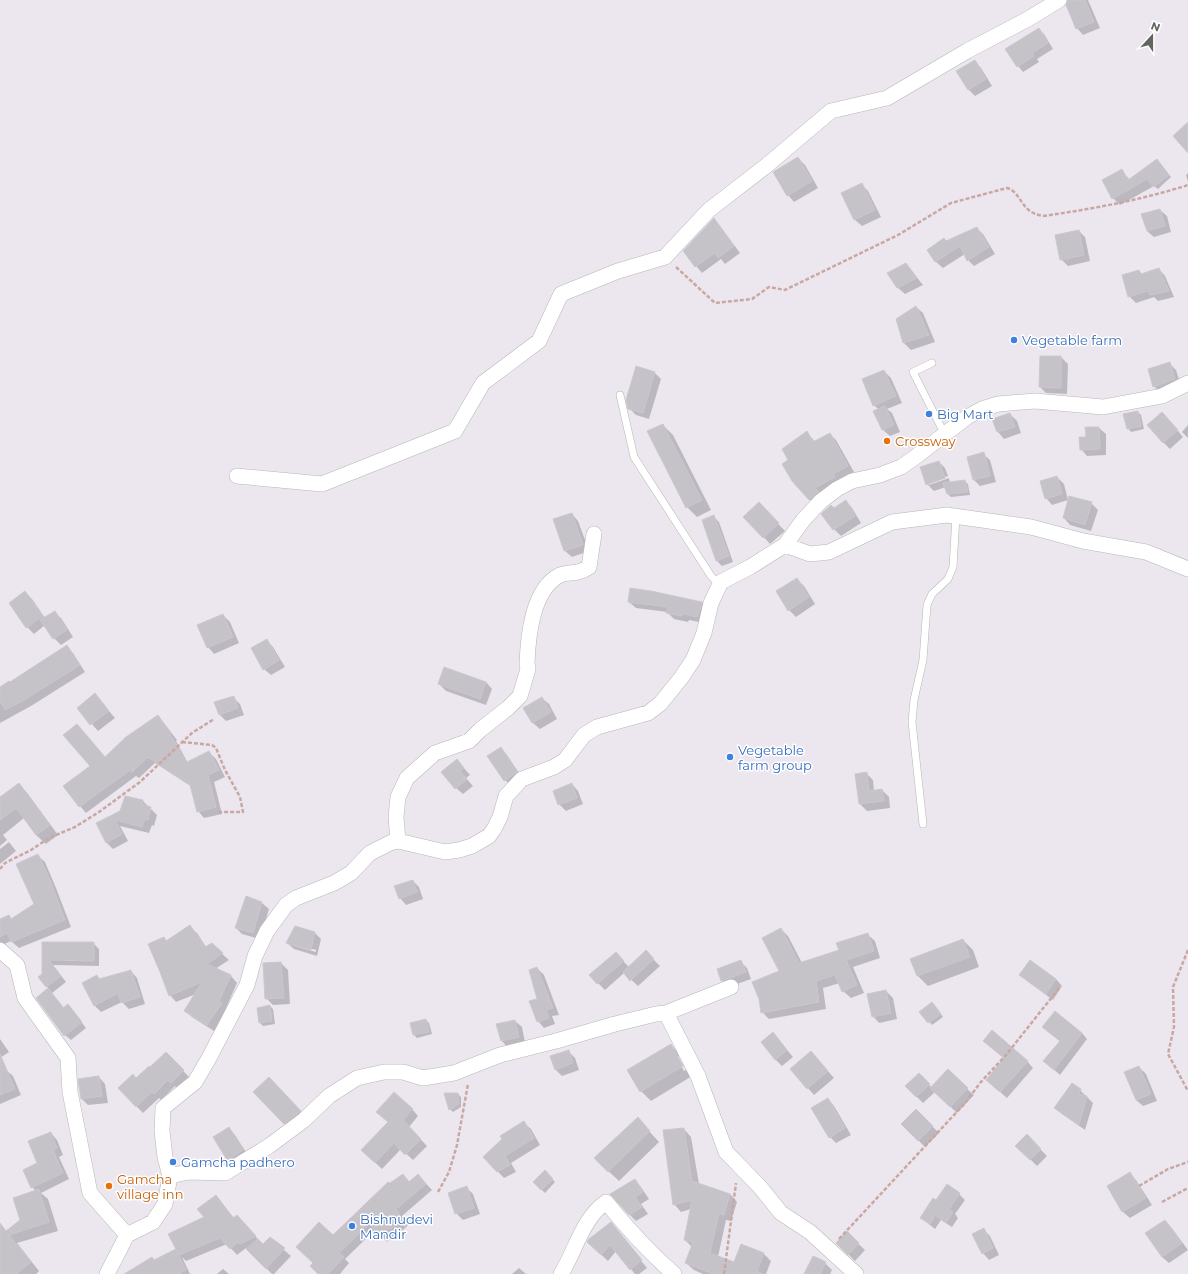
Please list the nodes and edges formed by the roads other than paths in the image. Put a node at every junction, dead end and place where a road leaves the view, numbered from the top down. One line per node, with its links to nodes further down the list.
1 (1059, 0): 6 (street)
2 (932, 363): 5 (lane)
3 (1188, 383): 5 (street)
4 (620, 395): 11 (lane)
5 (944, 433): 9 (street)
6 (237, 476)
7 (956, 516): 9 (street); 10 (street); 12 (lane)
8 (594, 534): 13 (street)
9 (785, 545): 11 (street)
10 (1188, 569)
11 (720, 585): 13 (street)
12 (923, 824)
13 (398, 841): 17 (street)
14 (0, 950): 18 (street)
15 (730, 987): 16 (street)
16 (666, 1013): 17 (street); 22 (street)
17 (170, 1176): 18 (street)
18 (128, 1235): 19 (street)
19 (107, 1274)
20 (561, 1274): 21 (street)
21 (674, 1274)
22 (856, 1274)

